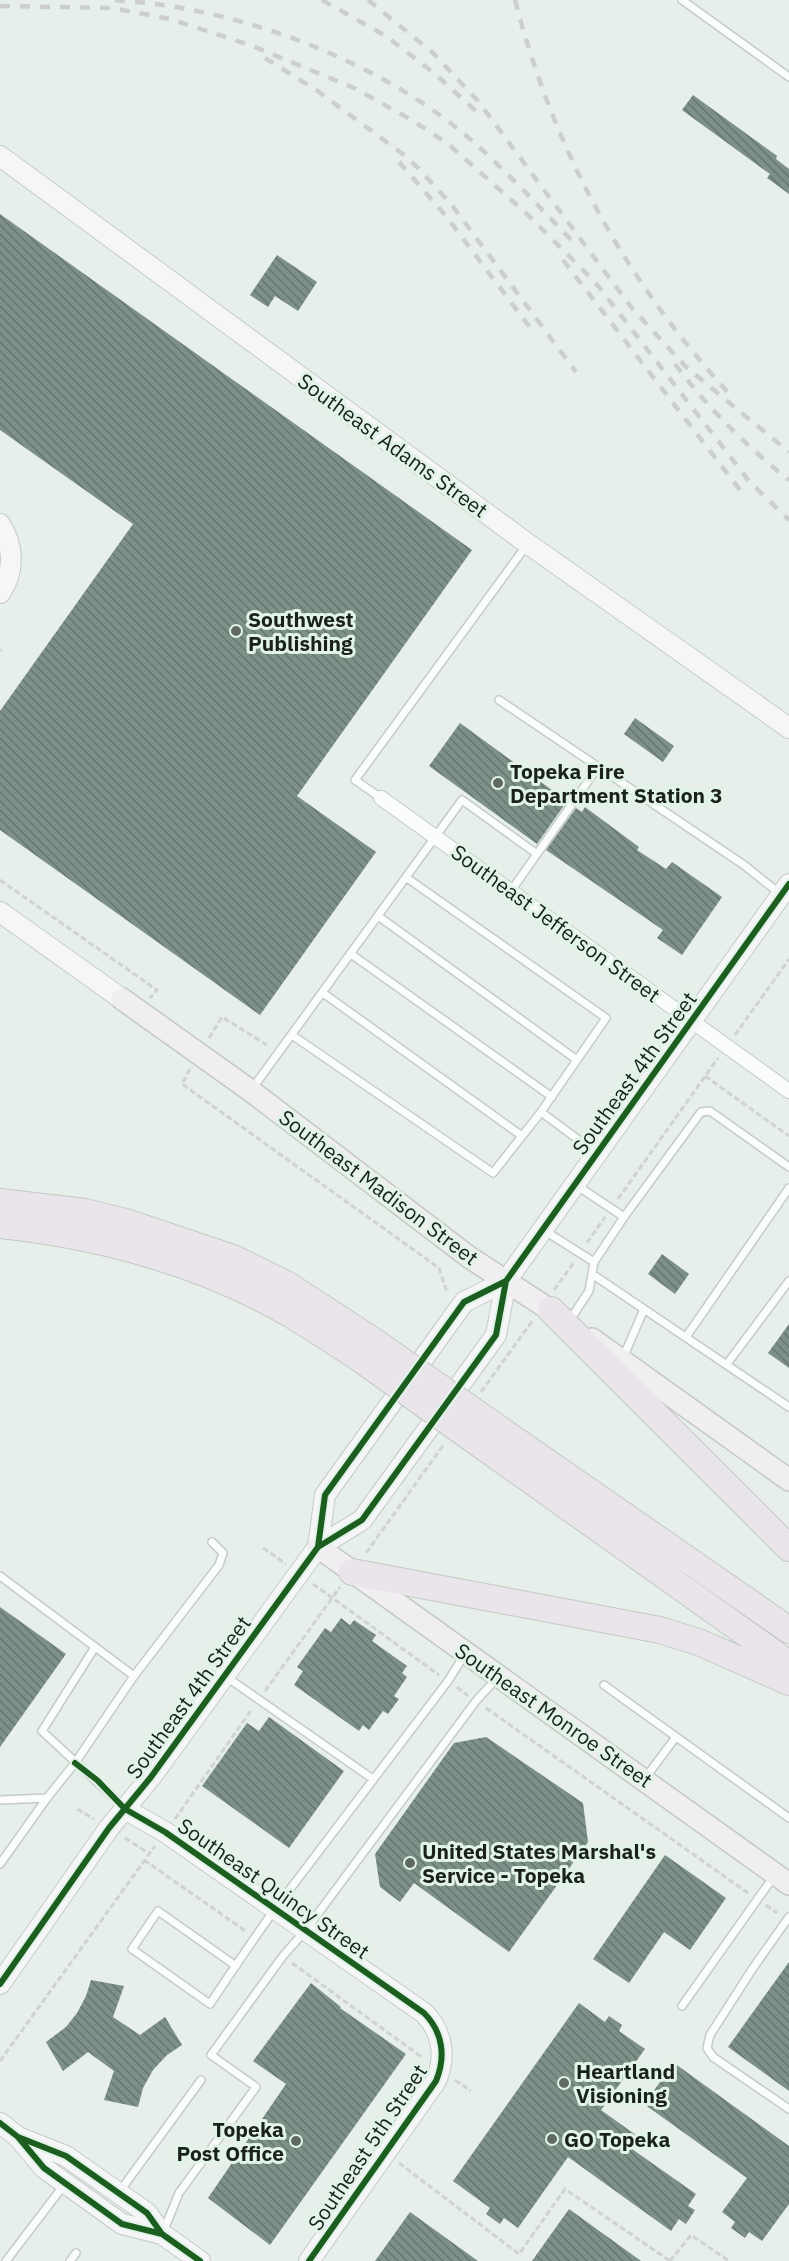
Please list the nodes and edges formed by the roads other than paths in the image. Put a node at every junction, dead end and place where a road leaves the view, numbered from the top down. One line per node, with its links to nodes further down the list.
1 (682, 0): 2 (lane)
2 (789, 77)
3 (0, 156): 5 (street, Southeast Adams Street)
4 (0, 524): 6 (street)
5 (528, 544): 8 (street, Southeast Adams Street); 10 (lane)
6 (0, 593)
7 (499, 700): 9 (lane)
8 (789, 728)
9 (598, 767): 12 (lane); 14 (lane)
10 (381, 798): 11 (street, Southeast Jefferson Street)
11 (436, 837): 12 (lane); 13 (lane); 15 (street, Southeast Jefferson Street)
12 (537, 854): 15 (lane)
13 (407, 878): 17 (lane); 23 (lane)
14 (785, 890): 21 (street, Southeast 4th Street)
15 (511, 891): 21 (street, Southeast Jefferson Street)
16 (0, 912): 20 (street, Southeast Madison Street)
17 (378, 916): 18 (lane); 23 (lane)
18 (351, 954): 19 (lane); 26 (lane)
19 (323, 993): 22 (lane); 28 (lane)
20 (122, 999): 24 (main road, Southeast Madison Street)
21 (691, 1022): 25 (street, Southeast Jefferson Street); 29 (street, Southeast 4th Street)
22 (292, 1035): 24 (lane); 28 (lane)
23 (578, 1060): 26 (lane)
24 (251, 1091): 39 (main road, Southeast Madison Street)
25 (789, 1091)
26 (552, 1097): 27 (lane)
27 (541, 1112): 28 (lane); 29 (lane)
28 (522, 1136)
29 (597, 1153): 31 (street, Southeast 4th Street)
30 (789, 1167): 34 (lane)
31 (575, 1184): 34 (lane); 36 (street, Southeast 4th Street)
32 (789, 1188): 43 (lane)
33 (0, 1202): 44 (highway)
34 (624, 1217): 37 (lane)
35 (0, 1225): 44 (highway)
36 (543, 1230): 37 (lane); 39 (street, Southeast 4th Street)
37 (594, 1262): 38 (lane)
38 (592, 1274): 41 (lane); 42 (lane)
39 (506, 1281): 42 (main road, Southeast Madison Street); 51 (street, Southeast 4th Street); 51 (street, Southeast 4th Street)
40 (789, 1281): 46 (lane)
41 (644, 1308): 43 (lane); 45 (lane)
42 (554, 1312): 45 (main road, Southeast Madison Street); 52 (highway)
43 (686, 1337): 46 (lane)
44 (365, 1349): 48 (highway, bridge)
45 (622, 1361): 49 (main road, Southeast Madison Street)
46 (727, 1364): 47 (lane)
47 (789, 1407)
48 (490, 1437): 55 (highway); 58 (highway)
49 (789, 1480)
50 (212, 1542): 59 (lane)
51 (318, 1546): 53 (main road, Southeast Monroe Street); 60 (street, Southeast 4th Street)
52 (789, 1548)
53 (352, 1572): 57 (main road, Southeast Monroe Street); 62 (highway)
54 (0, 1576): 56 (lane)
55 (789, 1630)
56 (95, 1647): 59 (lane); 65 (lane, Southeast Quincy Street)
57 (466, 1652): 61 (main road, Southeast Monroe Street); 66 (lane)
58 (789, 1664)
59 (134, 1676): 65 (lane)
60 (224, 1676): 66 (lane); 70 (street, Southeast 4th Street)
61 (499, 1676): 67 (main road, Southeast Monroe Street); 76 (lane)
62 (789, 1682)
63 (604, 1685): 64 (lane)
64 (676, 1737): 67 (lane); 71 (lane)
65 (75, 1763): 68 (lane); 70 (lane, Southeast Quincy Street)
66 (373, 1779): 74 (lane)
67 (644, 1779): 73 (main road, Southeast Monroe Street)
68 (47, 1798): 69 (lane); 72 (lane)
69 (0, 1800)
70 (125, 1809): 74 (street, Southeast Quincy Street); 78 (street, Southeast 4th Street)
71 (789, 1818)
72 (0, 1864)
73 (782, 1879): 79 (lane)
74 (274, 1909): 76 (street, Southeast Quincy Street); 77 (lane)
75 (788, 1919): 82 (lane)
76 (305, 1931): 80 (street, Southeast Quincy Street); 87 (lane)
77 (236, 1966): 77 (lane)
78 (0, 1984)
79 (682, 2006)
80 (442, 2048): 92 (street, Southeast 5th Street)
81 (201, 2080): 86 (lane)
82 (789, 2109)
83 (0, 2123): 84 (street)
84 (18, 2137): 85 (street); 86 (street)
85 (65, 2183): 87 (street); 89 (lane)
86 (118, 2193): 87 (street)
87 (162, 2234): 91 (street)
88 (76, 2253): 90 (lane)
89 (6, 2261)
90 (70, 2261)
91 (200, 2261)
92 (309, 2261)

